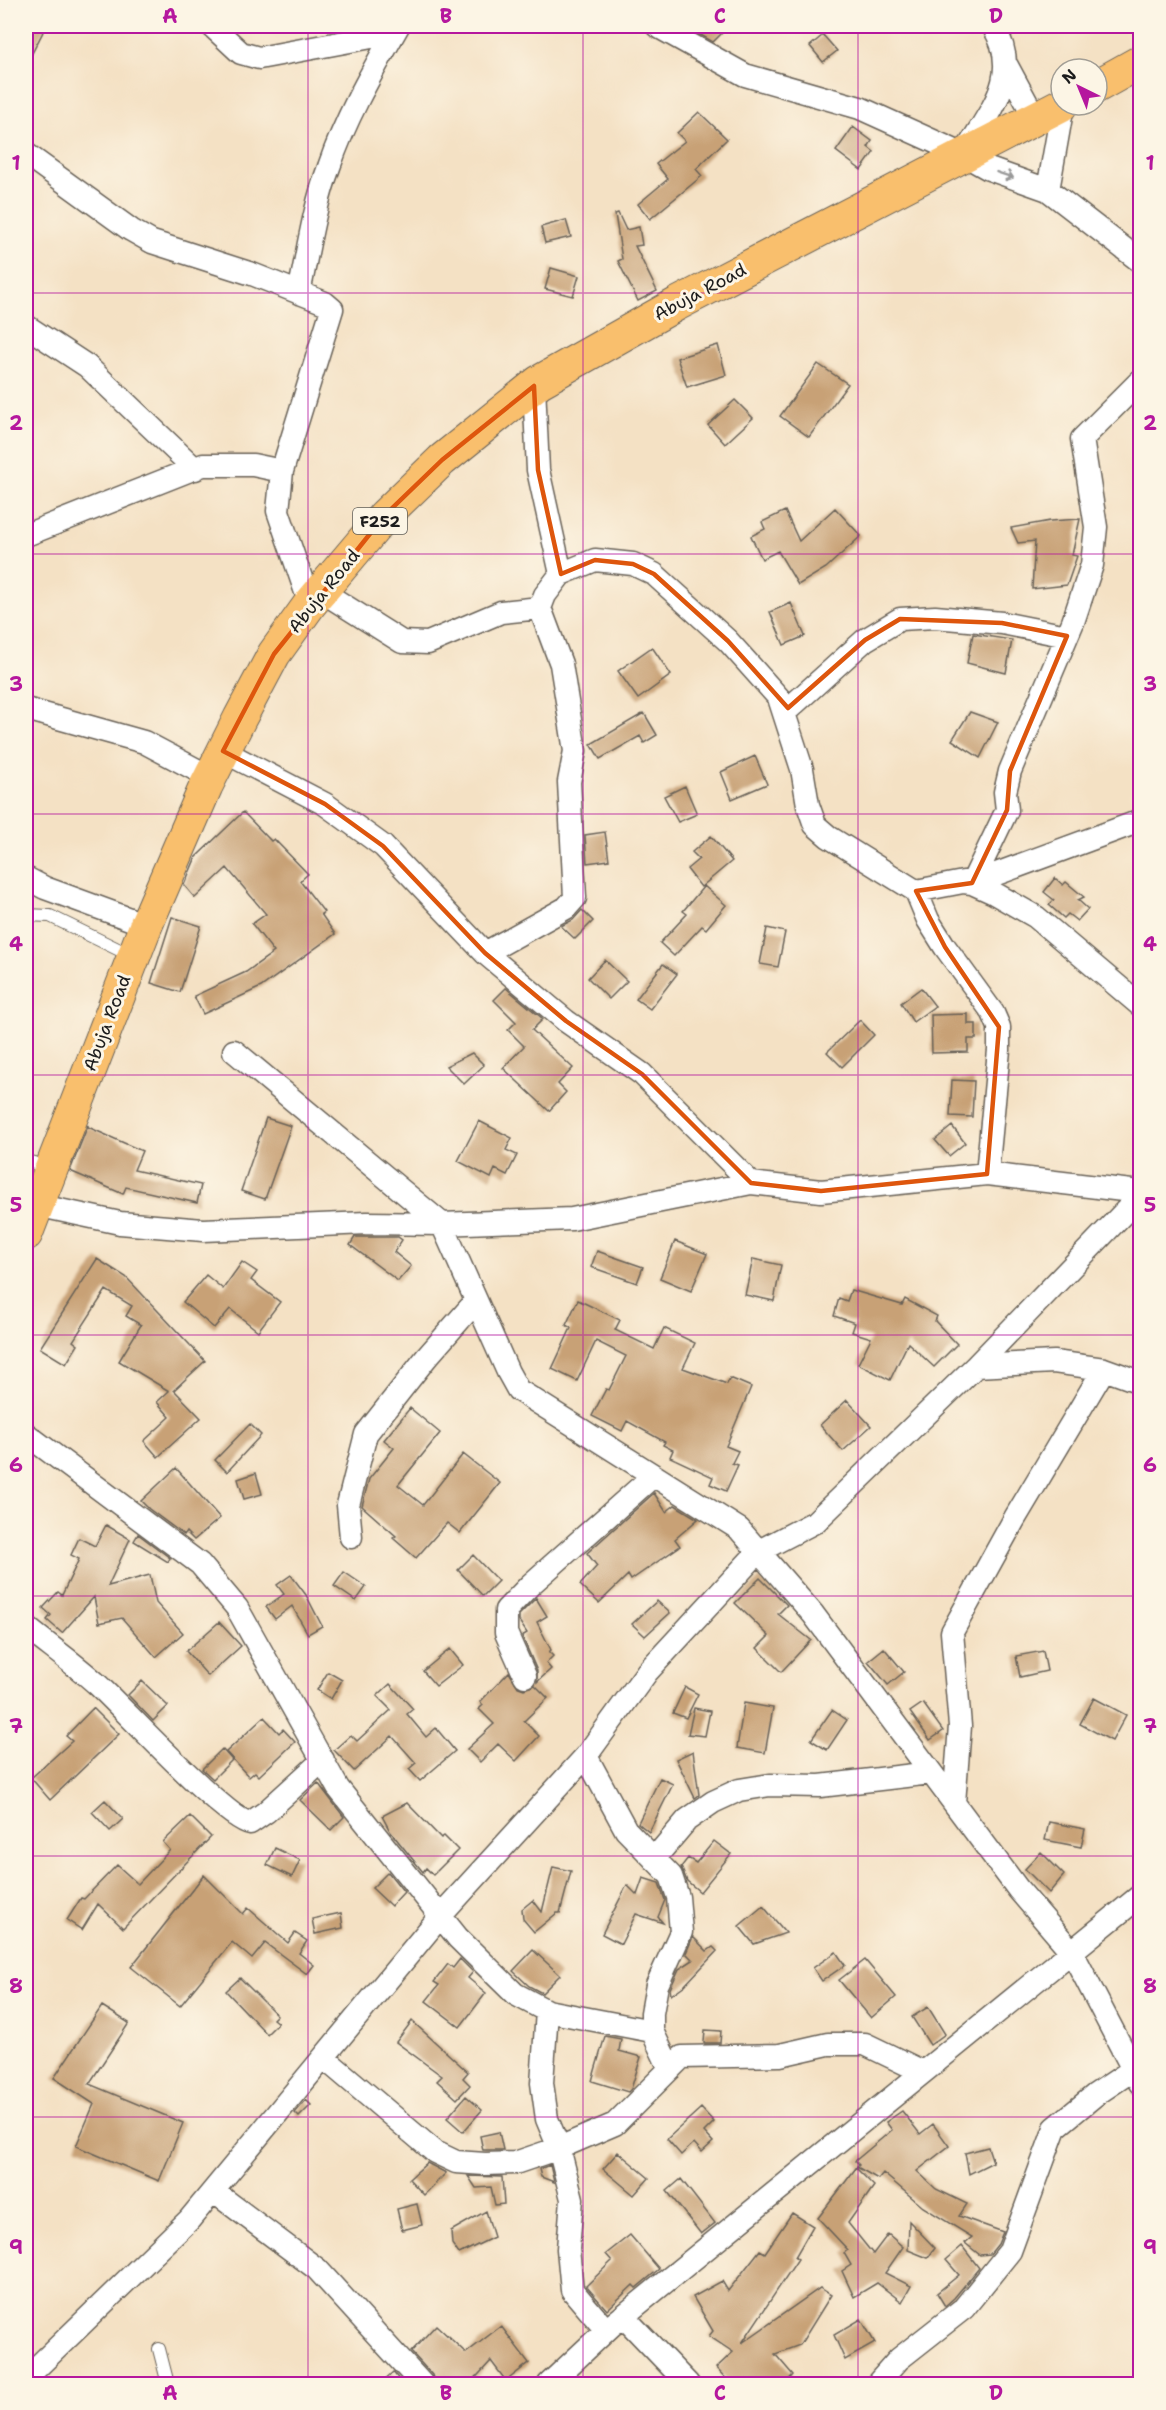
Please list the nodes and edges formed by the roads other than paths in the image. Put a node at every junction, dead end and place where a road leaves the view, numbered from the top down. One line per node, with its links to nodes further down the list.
1 (212, 26): 4 (street)
2 (657, 26): 12 (street)
3 (993, 26): 6 (street)
4 (395, 29): 15 (street)
5 (1140, 62): 7 (main road)
6 (1007, 66): 8 (street); 12 (street)
7 (1109, 79)
8 (1049, 105)
9 (1049, 111): 12 (main road, Abuja Road / F252)
10 (1053, 117): 13 (street)
11 (26, 154): 15 (street)
12 (964, 155): 13 (street, one-way to 13); 18 (main road, Abuja Road / F252)
13 (1048, 190): 14 (street)
14 (1140, 261)
15 (299, 293): 20 (street)
16 (26, 326): 19 (street)
17 (1140, 381): 25 (street)
18 (534, 386): 22 (street); 23 (main road, Abuja Road / F252)
19 (195, 468): 20 (street); 21 (street)
20 (282, 471): 23 (street)
21 (26, 535)
22 (561, 574): 24 (street); 27 (street)
23 (315, 597): 24 (street); 28 (main road, Abuja Road / F252)
24 (540, 608): 35 (street)
25 (1067, 636): 27 (street); 31 (street)
26 (26, 709): 28 (street)
27 (784, 713): 32 (street)
28 (217, 764): 34 (main road, Abuja Road / F252); 35 (street)
29 (1140, 821): 31 (street)
30 (26, 878): 34 (street)
31 (972, 883): 32 (street); 37 (street)
32 (916, 891): 40 (street)
33 (26, 915): 36 (lane)
34 (146, 925): 36 (main road, Abuja Road / F252)
35 (485, 953): 41 (street)
36 (134, 957): 39 (main road, Abuja Road / F252)
37 (1140, 1005)
38 (234, 1051): 44 (street)
39 (38, 1165): 43 (main road, Abuja Road / F252)
40 (987, 1174): 41 (street); 42 (street)
41 (751, 1183): 44 (street)
42 (1140, 1194): 46 (street)
43 (29, 1224): 44 (street)
44 (442, 1224): 45 (street)
45 (476, 1301): 50 (street); 51 (street)
46 (976, 1366): 47 (street); 52 (street)
47 (1104, 1369): 48 (street); 58 (street)
48 (1140, 1382)
49 (26, 1434): 56 (street)
50 (653, 1476): 52 (street); 54 (street)
51 (351, 1537)
52 (759, 1551): 55 (street); 57 (street)
53 (26, 1627): 56 (street)
54 (525, 1676)
55 (586, 1756): 59 (street); 61 (street)
56 (323, 1760): 61 (street)
57 (931, 1773): 58 (street); 59 (street)
58 (954, 1803): 62 (street)
59 (654, 1859): 64 (street)
60 (1140, 1896): 62 (street)
61 (442, 1914): 63 (street); 65 (street)
62 (1072, 1952): 67 (street); 68 (street)
63 (547, 2011): 64 (street); 69 (street)
64 (652, 2031): 66 (street)
65 (324, 2058): 69 (street); 70 (street)
66 (670, 2069): 67 (street); 69 (street)
67 (923, 2072): 71 (street)
68 (1138, 2072): 78 (street)
69 (559, 2148): 71 (street)
70 (213, 2192): 73 (street); 75 (street)
71 (615, 2323): 76 (street); 77 (street)
72 (159, 2349): 74 (lane)
73 (26, 2378)
74 (168, 2385)
75 (422, 2385)
76 (549, 2385)
77 (688, 2385)
78 (877, 2385)

